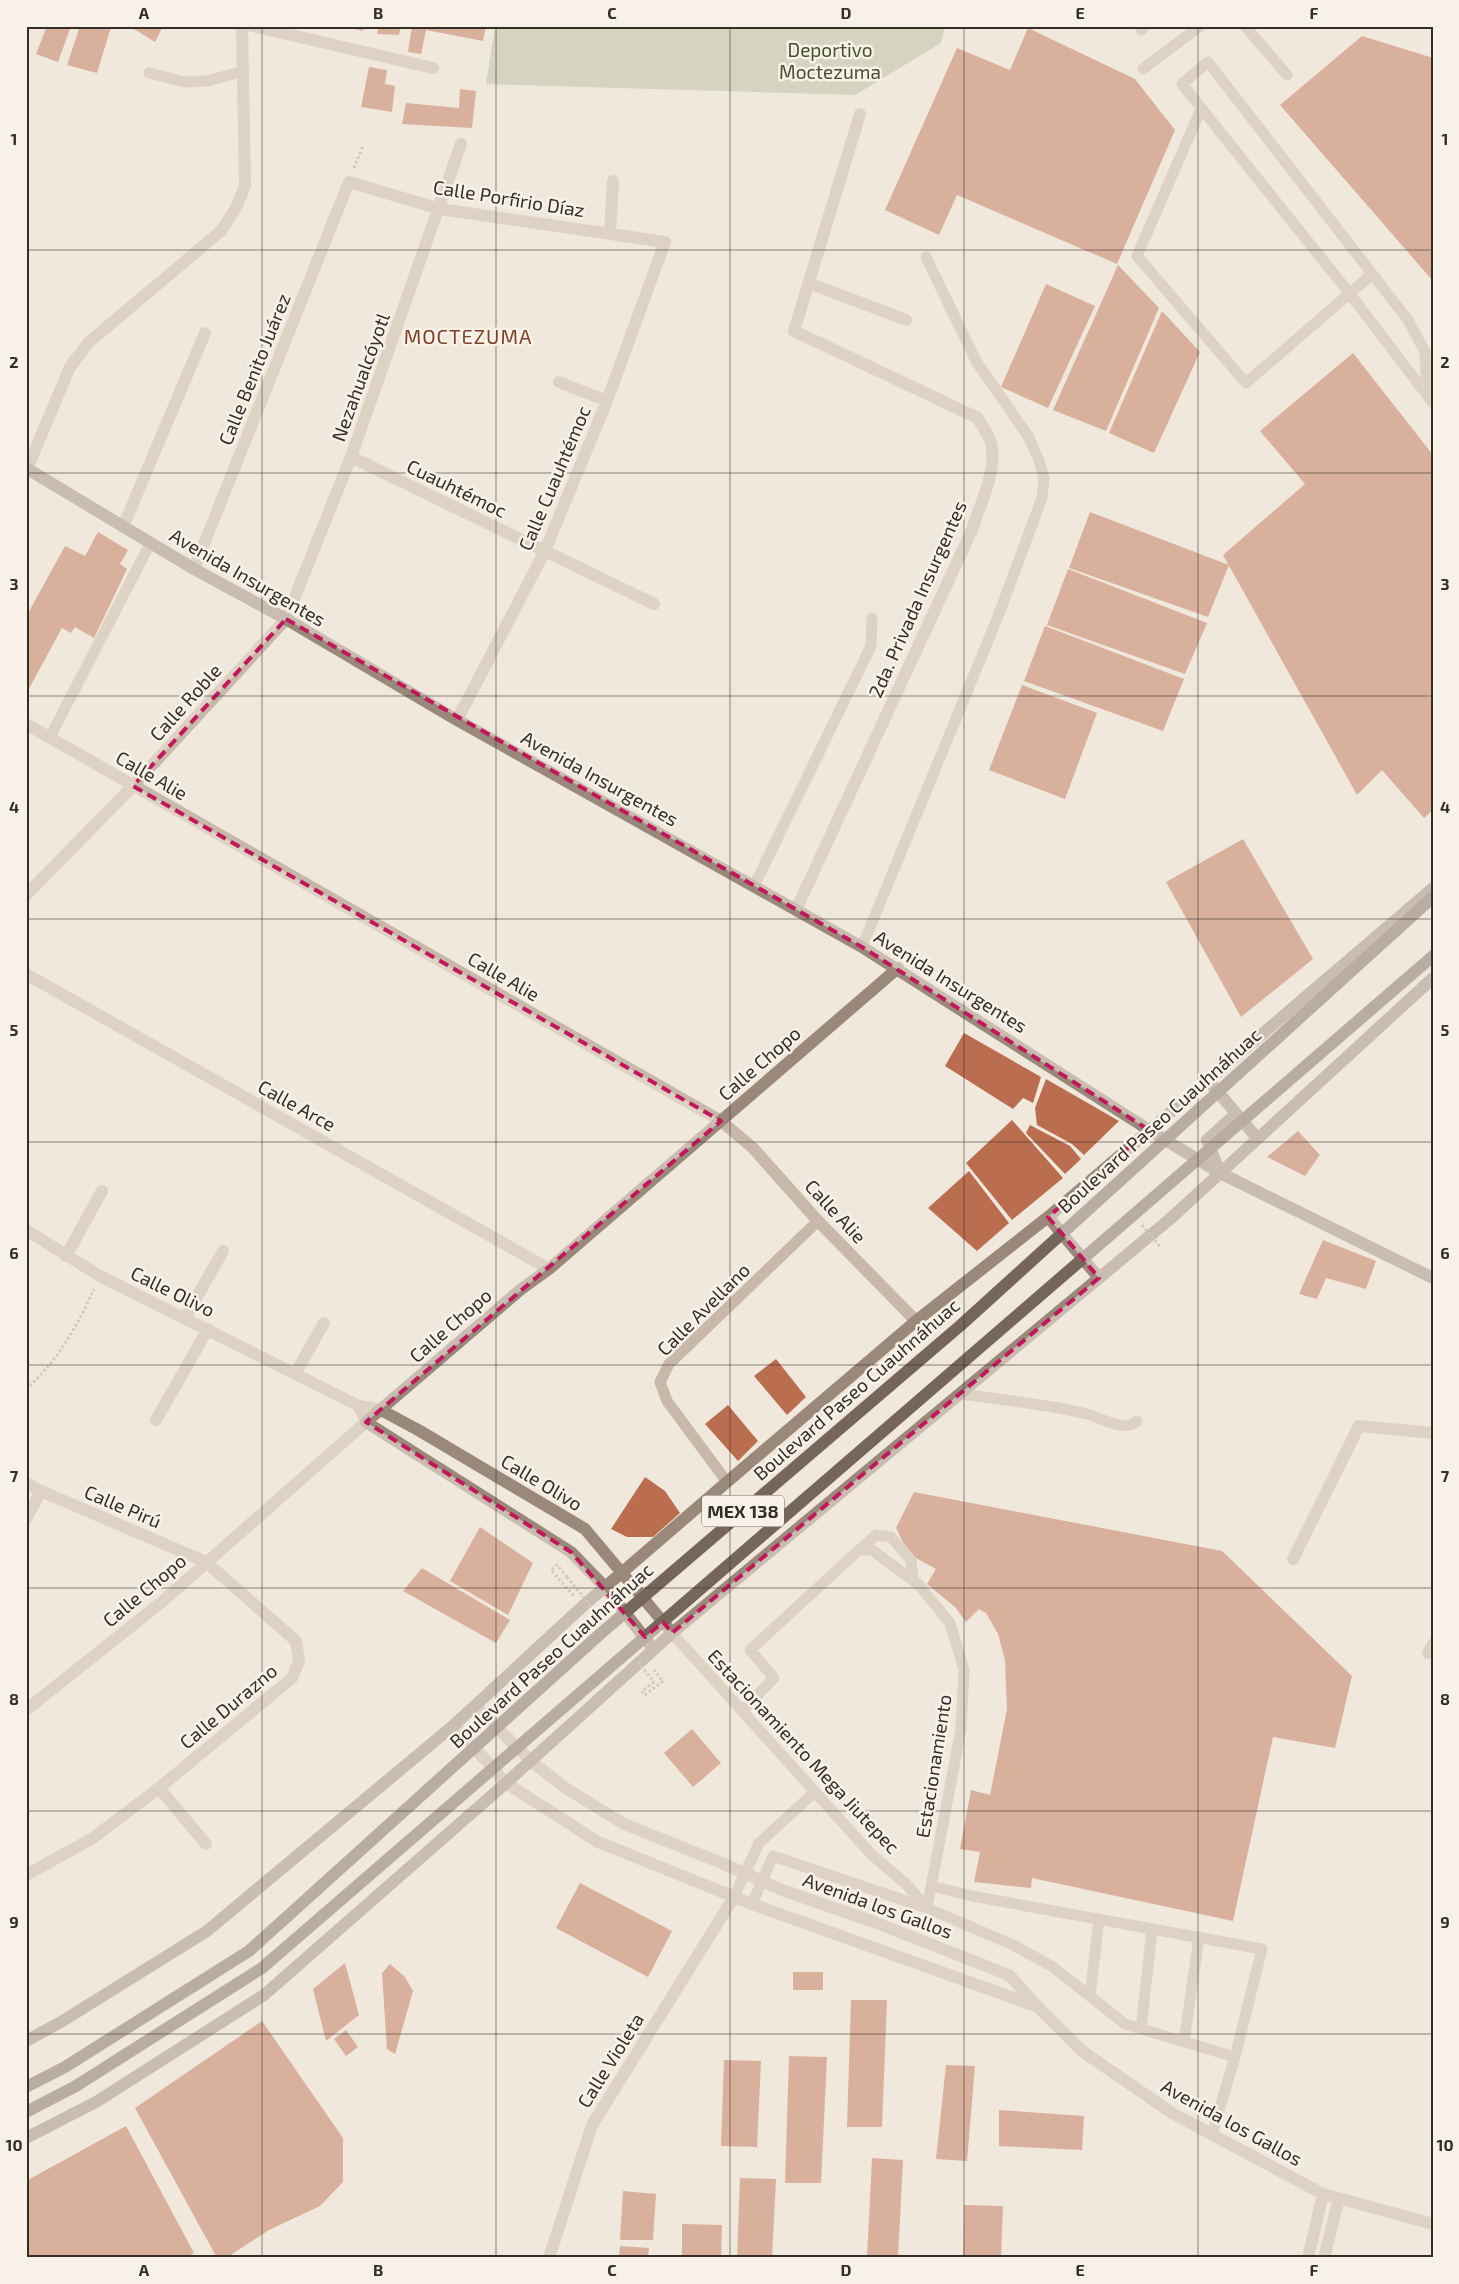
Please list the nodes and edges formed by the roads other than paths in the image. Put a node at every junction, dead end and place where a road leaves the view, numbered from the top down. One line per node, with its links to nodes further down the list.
1 (242, 26): 7 (street)
2 (252, 26): 5 (street)
3 (1200, 26): 6 (lane)
4 (1246, 26): 9 (lane)
5 (434, 68)
6 (1143, 69)
7 (244, 70): 8 (lane); 28 (street)
8 (149, 73)
9 (1287, 75)
10 (1201, 109): 19 (lane); 21 (lane); 21 (lane)
11 (860, 114): 20 (street, 2da. Privada Insurgentes)
12 (462, 144): 15 (street, Nezahualcóyotl)
13 (349, 182): 15 (street, Calle Porfirio Díaz); 32 (street, Calle Benito Juárez)
14 (613, 182): 16 (street)
15 (440, 209): 16 (street, Calle Porfirio Díaz); 27 (street, Nezahualcóyotl)
16 (610, 233): 17 (street, Calle Porfirio Díaz)
17 (665, 242): 26 (street, Calle Cuauhtémoc)
18 (926, 257): 45 (lane)
19 (1371, 275): 21 (lane); 25 (lane)
20 (809, 283): 22 (street); 44 (street, 2da. Privada Insurgentes)
21 (1350, 294): 25 (lane)
22 (906, 320)
23 (204, 333): 29 (street)
24 (559, 382): 26 (street)
25 (1430, 399)
26 (607, 401): 31 (street, Calle Cuauhtémoc)
27 (351, 457): 31 (street, Cuauhtémoc); 35 (street, Nezahualcóyotl)
28 (27, 468): 29 (street, Avenida Insurgentes)
29 (123, 526): 30 (street, Avenida Insurgentes)
30 (151, 542): 32 (street, Avenida Insurgentes); 38 (lane)
31 (544, 553): 33 (street, Cuauhtémoc); 36 (street, Calle Cuauhtémoc)
32 (194, 569): 35 (street, Avenida Insurgentes)
33 (654, 604)
34 (872, 618): 40 (lane)
35 (286, 619): 36 (street, Avenida Insurgentes); 39 (street, Calle Roble)
36 (458, 720): 40 (street, Avenida Insurgentes)
37 (26, 724): 38 (street, Calle Alie)
38 (50, 737): 39 (street, Calle Alie)
39 (133, 786): 42 (street, Calle Roble); 52 (street, Calle Alie)
40 (754, 886): 44 (street, Avenida Insurgentes)
41 (1433, 888): 50 (street, Boulevard Paseo Cuauhnáhuac / MEX 138)
42 (26, 895)
43 (1433, 897): 114 (main road, Boulevard Paseo Cuauhnáhuac / MEX 138, bridge)
44 (796, 910): 45 (street, Avenida Insurgentes)
45 (862, 947): 47 (street, Avenida Insurgentes)
46 (1433, 956): 115 (main road, MEX 138, bridge)
47 (898, 968): 52 (street, Calle Chopo); 53 (street, Avenida Insurgentes)
48 (26, 974): 62 (street, Calle Arce)
49 (1433, 978): 54 (street, MEX 138)
50 (1208, 1081): 51 (street); 53 (street, Boulevard Paseo Cuauhnáhuac / MEX 138)
51 (1236, 1114): 54 (street); 55 (street)
52 (721, 1121): 58 (street, Calle Alie); 62 (street, Calle Chopo)
53 (1149, 1130): 55 (street, Avenida Insurgentes); 57 (street, Boulevard Paseo Cuauhnáhuac / MEX 138)
54 (1257, 1138): 55 (street, MEX 138)
55 (1220, 1173): 63 (street, MEX 138); 64 (street, Avenida Insurgentes)
56 (102, 1192): 61 (street)
57 (1048, 1217): 63 (street); 66 (street, Boulevard Paseo Cuauhnáhuac / MEX 138)
58 (818, 1221): 66 (street, Calle Alie); 77 (lane, Calle Avellano)
59 (26, 1230): 61 (street, Calle Olivo)
60 (223, 1251): 65 (street)
61 (66, 1256): 65 (street, Calle Olivo)
62 (549, 1269): 72 (street, Calle Chopo)
63 (1099, 1278): 70 (street, MEX 138)
64 (1433, 1278)
65 (185, 1318): 68 (street, Calle Olivo)
66 (916, 1321): 77 (street, Boulevard Paseo Cuauhnáhuac / MEX 138)
67 (324, 1323): 69 (street)
68 (208, 1329): 69 (street, Calle Olivo); 73 (street)
69 (295, 1374): 71 (street, Calle Olivo)
70 (961, 1394): 74 (lane); 87 (street, MEX 138)
71 (360, 1406): 72 (street, Calle Olivo); 75 (street)
72 (381, 1410): 75 (street, Calle Chopo); 84 (street, Calle Olivo)
73 (156, 1420)
74 (1137, 1421)
75 (366, 1422): 83 (street, Calle Chopo); 86 (street)
76 (1433, 1433): 82 (street)
77 (727, 1482): 84 (street, Boulevard Paseo Cuauhnáhuac / MEX 138)
78 (26, 1483): 79 (street, Calle Pirú)
79 (41, 1491): 80 (street); 83 (street, Calle Pirú)
80 (26, 1519)
81 (859, 1550): 85 (lane, Estacionamiento); 85 (lane); 91 (lane)
82 (1294, 1559)
83 (206, 1562): 90 (street, Calle Chopo); 95 (street, Calle Durazno)
84 (622, 1572): 86 (street, Boulevard Paseo Cuauhnáhuac / MEX 138); 87 (street, Calle Olivo)
85 (913, 1580): 101 (lane, Estacionamiento)
86 (605, 1587): 88 (street); 89 (street, Boulevard Paseo Cuauhnáhuac / MEX 138)
87 (672, 1633): 88 (street, MEX 138); 91 (lane, Estacionamiento Mega Jiutepec)
88 (654, 1649): 93 (street, MEX 138)
89 (474, 1706): 92 (street, Boulevard Paseo Cuauhnáhuac / MEX 138); 93 (street)
90 (26, 1710)
91 (742, 1711): 96 (lane, Estacionamiento Mega Jiutepec)
92 (454, 1725): 94 (street); 111 (street, Boulevard Paseo Cuauhnáhuac / MEX 138)
93 (531, 1761): 94 (street, MEX 138); 98 (street, Avenida los Gallos)
94 (506, 1784): 102 (street); 117 (street, MEX 138)
95 (159, 1788): 97 (street); 99 (street, Calle Durazno)
96 (815, 1792): 98 (lane); 104 (lane, Estacionamiento Mega Jiutepec)
97 (206, 1844)
98 (746, 1874): 100 (street, Avenida los Gallos); 102 (lane)
99 (26, 1875)
100 (761, 1881): 103 (lane); 104 (lane); 109 (street, Avenida los Gallos)
101 (932, 1886): 104 (lane, Estacionamiento); 105 (lane)
102 (729, 1895): 103 (street, Avenida los Gallos); 121 (street, Calle Violeta)
103 (752, 1904): 109 (street, Avenida los Gallos)
104 (927, 1908): 108 (lane, Estacionamiento Mega Jiutepec)
105 (1099, 1919): 106 (lane); 108 (lane)
106 (1152, 1929): 107 (lane); 110 (lane)
107 (1199, 1937): 112 (lane); 113 (lane)
108 (1090, 1996): 110 (lane, Estacionamiento Mega Jiutepec)
109 (1038, 2007): 116 (street, Avenida los Gallos)
110 (1141, 2029): 112 (lane, Estacionamiento Mega Jiutepec)
111 (26, 2041)
112 (1184, 2042): 113 (lane, Estacionamiento Mega Jiutepec)
113 (1235, 2058): 116 (lane)
114 (26, 2087)
115 (26, 2112)
116 (1212, 2134): 118 (street, Avenida los Gallos)
117 (26, 2138)
118 (1324, 2194): 119 (street, Avenida los Gallos); 122 (street)
119 (1339, 2198): 120 (street, Avenida los Gallos); 123 (street)
120 (1433, 2224)
121 (549, 2258)
122 (1308, 2258)
123 (1324, 2258)

